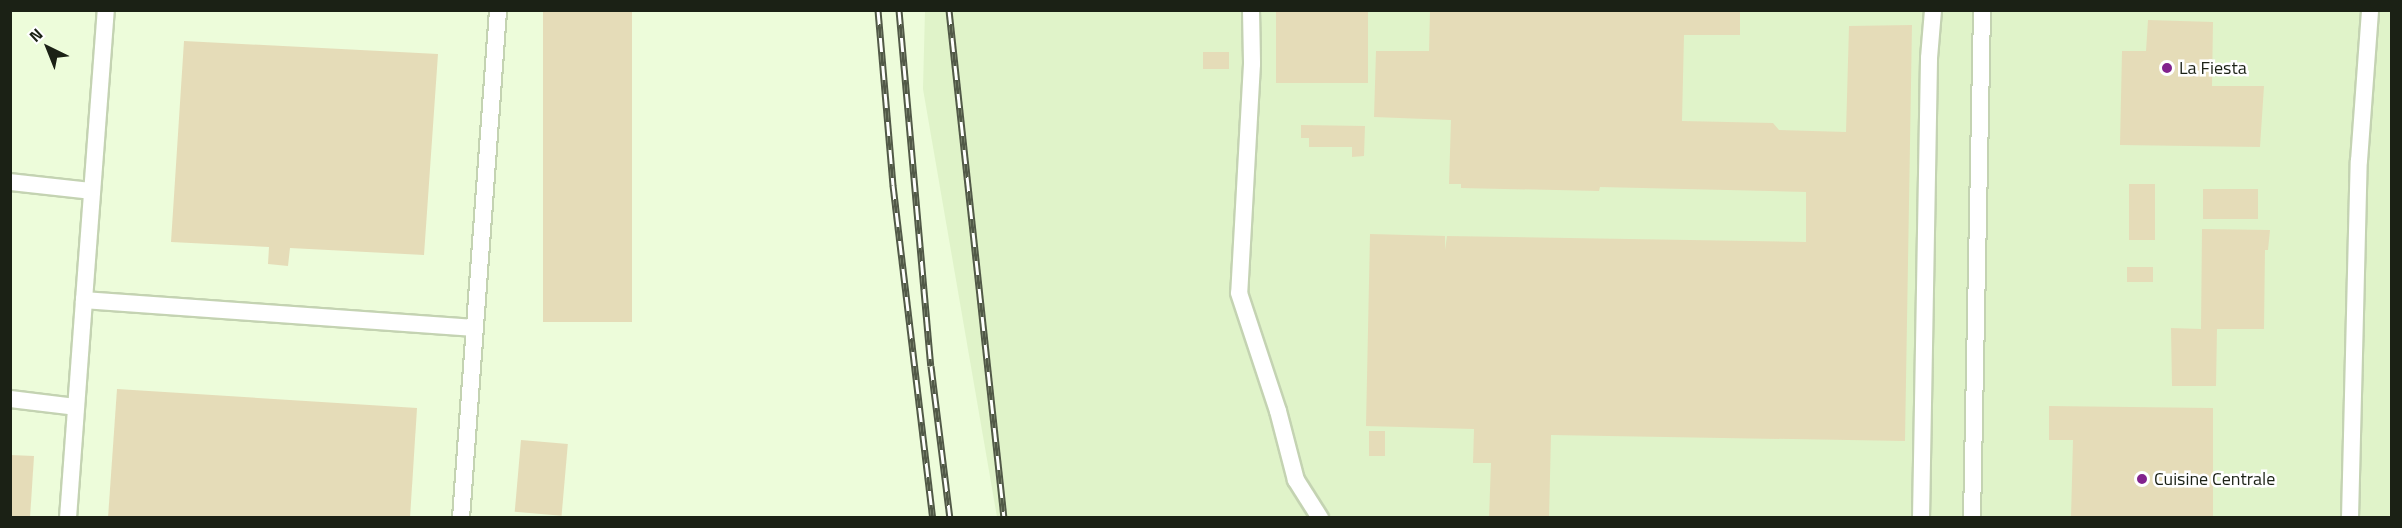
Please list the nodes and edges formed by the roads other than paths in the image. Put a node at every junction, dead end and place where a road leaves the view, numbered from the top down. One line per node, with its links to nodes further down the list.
1 (106, 10): 8 (lane)
2 (498, 10): 10 (lane)
3 (1251, 10): 16 (lane)
4 (1933, 10): 17 (lane)
5 (1982, 10): 18 (lane)
6 (2370, 10): 13 (lane)
7 (10, 182): 8 (lane)
8 (92, 191): 9 (lane)
9 (84, 300): 10 (lane); 12 (lane)
10 (474, 328): 15 (lane)
11 (10, 399): 12 (lane)
12 (76, 407): 14 (lane)
13 (2349, 513)
14 (68, 518)
15 (461, 518)
16 (1320, 518)
17 (1921, 518)
18 (1972, 518)

